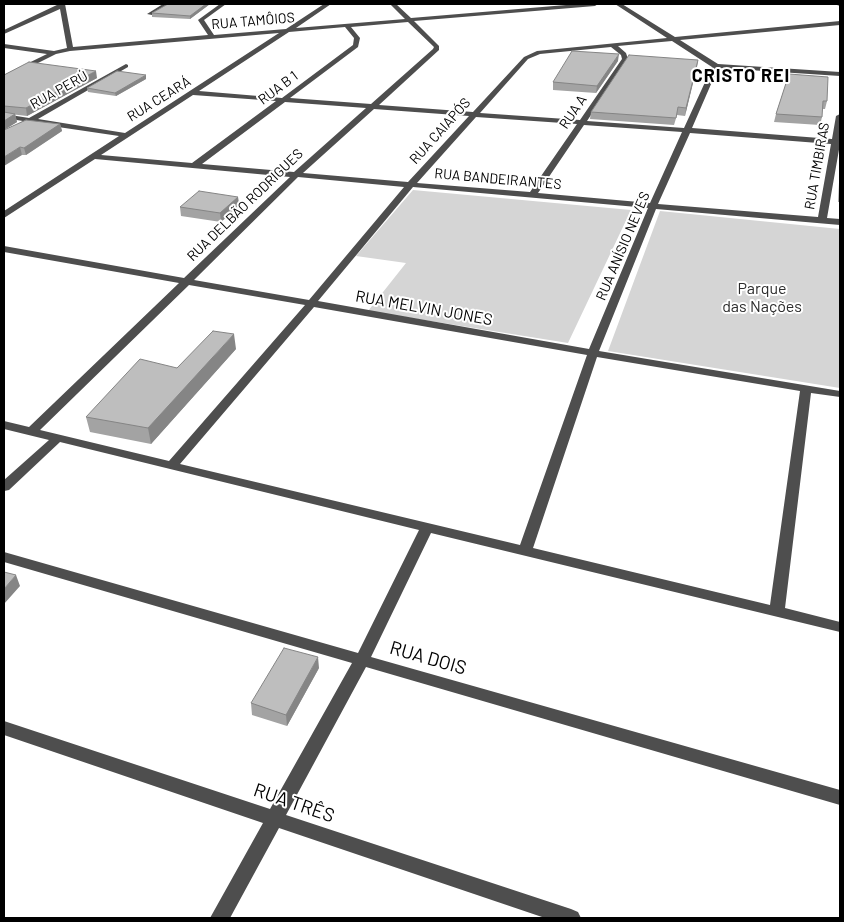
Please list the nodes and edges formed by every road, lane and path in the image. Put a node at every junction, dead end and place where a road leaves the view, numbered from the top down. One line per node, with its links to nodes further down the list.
1 (167, 4): 8 (street)
2 (223, 4): 14 (street)
3 (328, 4): 12 (street, RUA CEARÁ)
4 (392, 4): 9 (street, RUA DELBÃO RODRIGUES)
5 (595, 4): 9 (street, RUA TAMÔIOS)
6 (618, 4): 15 (street)
7 (62, 5): 13 (street); 18 (street)
8 (150, 14)
9 (408, 20): 11 (street, RUA TAMÔIOS); 26 (street, RUA DELBÃO RODRIGUES)
10 (840, 23): 15 (street, RUA CAIAPÓS)
11 (347, 26): 12 (street, RUA TAMÔIOS); 25 (street, RUA B 1)
12 (286, 31): 14 (street, RUA TAMÔIOS); 24 (street, RUA CEARÁ)
13 (4, 32)
14 (212, 37): 18 (street, RUA TAMÔIOS)
15 (674, 40): 16 (street, RUA CAIAPÓS); 21 (street)
16 (613, 45): 27 (street, RUA CAIAPÓS); 31 (street, RUA A)
17 (4, 46): 19 (street, RUA TAMÔIOS)
18 (70, 49): 19 (street, RUA TAMÔIOS)
19 (54, 53): 23 (street)
20 (126, 66): 30 (street, RUA PERÚ)
21 (716, 66): 22 (street); 32 (street, RUA ANÍSIO NEVES)
22 (840, 74)
23 (4, 78)
24 (193, 93): 25 (street); 34 (street, RUA CEARÁ)
25 (284, 100): 26 (street); 37 (street, RUA B 1)
26 (370, 107): 27 (street); 38 (street, RUA DELBÃO RODRIGUES)
27 (473, 115): 31 (street); 39 (street, RUA CAIAPÓS)
28 (4, 116): 30 (street)
29 (840, 116): 35 (street, RUA TIMBIRAS)
30 (30, 120): 33 (street, RUA PERÚ); 34 (street)
31 (580, 122): 32 (street); 40 (street, RUA A)
32 (688, 131): 35 (street); 41 (street, RUA ANÍSIO NEVES)
33 (4, 135)
34 (126, 136): 36 (street, RUA CEARÁ)
35 (838, 142): 43 (street, RUA TIMBIRAS)
36 (94, 157): 37 (street, RUA BANDEIRANTES); 42 (street, RUA CEARÁ)
37 (195, 165): 38 (street, RUA BANDEIRANTES)
38 (296, 175): 39 (street, RUA BANDEIRANTES); 46 (street, RUA DELBÃO RODRIGUES)
39 (410, 185): 40 (street, RUA BANDEIRANTES); 47 (street, RUA CAIAPÓS)
40 (532, 196): 41 (street, RUA BANDEIRANTES)
41 (653, 206): 43 (street, RUA BANDEIRANTES); 48 (street, RUA ANÍSIO NEVES)
42 (4, 215)
43 (822, 220): 44 (street, RUA BANDEIRANTES)
44 (840, 222)
45 (4, 249): 46 (street, RUA MELVIN JONES)
46 (184, 282): 47 (street, RUA MELVIN JONES); 52 (street, RUA DELBÃO RODRIGUES)
47 (311, 304): 48 (street, RUA MELVIN JONES); 54 (street, RUA CAIAPÓS)
48 (593, 354): 49 (street, RUA MELVIN JONES); 57 (street, RUA ANÍSIO NEVES)
49 (806, 388): 50 (street, RUA MELVIN JONES); 59 (street)
50 (840, 394)
51 (4, 425): 52 (street)
52 (32, 431): 53 (street)
53 (58, 438): 54 (street); 55 (street)
54 (172, 465): 56 (street)
55 (4, 486)
56 (428, 526): 57 (street); 61 (street)
57 (525, 550): 59 (street)
58 (4, 557): 61 (street, RUA DOIS)
59 (777, 611): 60 (street)
60 (840, 627)
61 (362, 660): 63 (street, RUA DOIS); 64 (street)
62 (4, 728): 64 (street, RUA TRÊS)
63 (840, 798)
64 (274, 818): 65 (street); 66 (street, RUA TRÊS)
65 (220, 918)
66 (571, 918)

